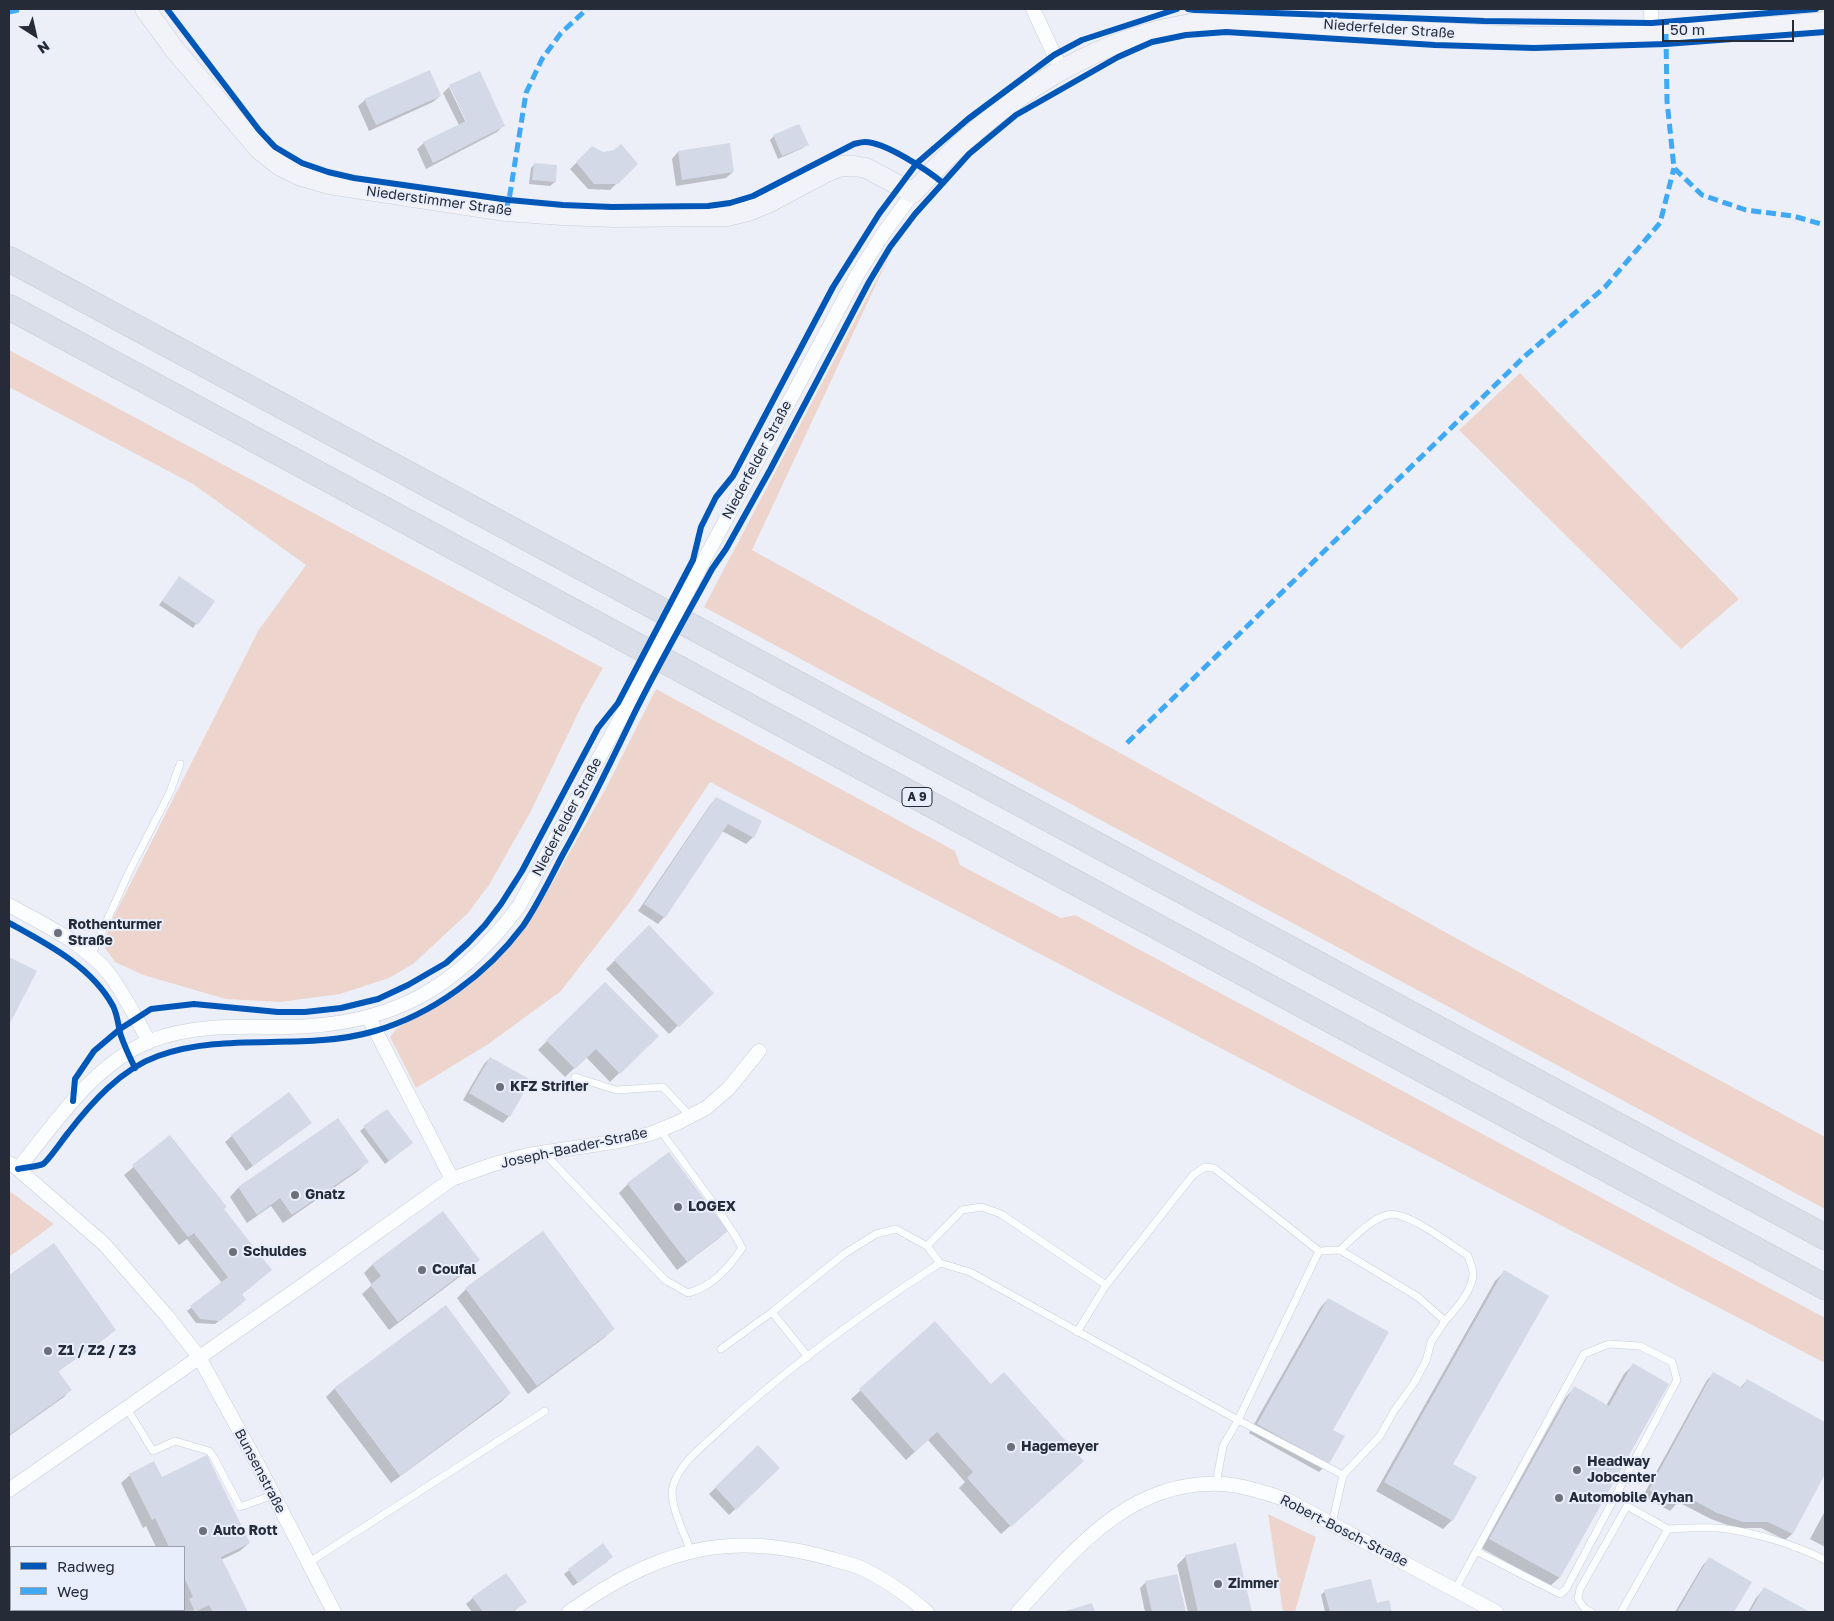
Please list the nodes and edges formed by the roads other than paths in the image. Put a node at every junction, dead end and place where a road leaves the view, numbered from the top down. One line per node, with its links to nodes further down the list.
1 (145, 9): 7 (street, Niederstimmer Straße)
2 (1032, 9): 6 (street)
3 (1651, 9): 5 (street)
4 (1825, 22): 5 (street, Niederfelder Straße)
5 (1652, 35): 6 (street, Niederfelder Straße)
6 (1061, 69): 7 (street, Niederfelder Straße)
7 (913, 193): 13 (street, Niederfelder Straße, bridge)
8 (9, 259): 22 (highway)
9 (9, 307): 28 (highway, A 9)
10 (180, 764): 12 (lane)
11 (9, 905): 12 (street)
12 (91, 956): 14 (street)
13 (369, 1018): 14 (street, Niederfelder Straße); 21 (street)
14 (149, 1042): 20 (street, Niederfelder Straße)
15 (760, 1051): 17 (street, Joseph-Baader-Straße)
16 (575, 1077): 17 (lane)
17 (690, 1116): 18 (street, Joseph-Baader-Straße)
18 (660, 1130): 19 (street, Joseph-Baader-Straße); 19 (lane)
19 (544, 1153): 21 (street, Joseph-Baader-Straße)
20 (14, 1166): 33 (street, Bunsenstraße)
21 (452, 1179): 33 (street, Joseph-Baader-Straße)
22 (1825, 1237)
23 (927, 1246): 26 (lane); 27 (lane); 29 (lane)
24 (1340, 1250): 25 (lane); 30 (lane); 30 (lane)
25 (1319, 1251): 27 (lane); 37 (lane)
26 (940, 1263): 31 (lane); 34 (lane)
27 (1106, 1285): 31 (lane)
28 (1825, 1286)
29 (772, 1312): 32 (lane); 34 (lane)
30 (1445, 1321): 38 (lane)
31 (1077, 1332): 37 (lane)
32 (721, 1349)
33 (199, 1357): 35 (street); 41 (street, Bunsenstraße)
34 (808, 1357): 44 (lane)
35 (126, 1407): 40 (street); 41 (lane)
36 (545, 1411): 47 (lane)
37 (1238, 1420): 38 (lane); 39 (lane)
38 (1343, 1475): 42 (lane)
39 (1216, 1484): 42 (street, Robert-Bosch-Straße); 52 (street, Robert-Bosch-Straße)
40 (9, 1490)
41 (273, 1495): 47 (street, Bunsenstraße)
42 (1332, 1524): 48 (street, Robert-Bosch-Straße)
43 (1668, 1529): 46 (lane); 54 (lane); 55 (lane)
44 (691, 1551): 50 (street); 51 (street)
45 (1476, 1551): 45 (lane); 48 (lane)
46 (1825, 1560)
47 (308, 1563): 49 (street, Bunsenstraße)
48 (1455, 1590): 53 (street, Robert-Bosch-Straße)
49 (334, 1612)
50 (569, 1612)
51 (927, 1612)
52 (1018, 1612)
53 (1496, 1612)
54 (1591, 1612)
55 (1621, 1612)

